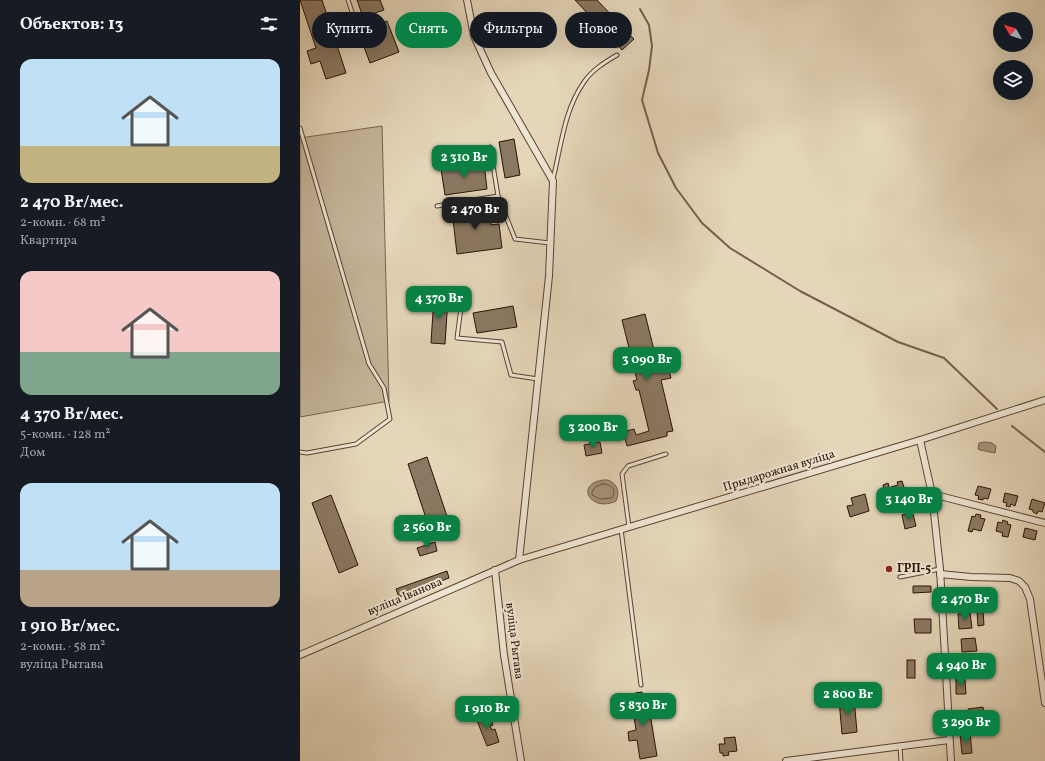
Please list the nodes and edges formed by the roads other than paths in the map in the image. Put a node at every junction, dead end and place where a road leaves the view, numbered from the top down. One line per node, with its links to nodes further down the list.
1 (348, 0): 3 (lane)
2 (467, 0): 7 (street)
3 (352, 12)
4 (617, 55): 7 (lane)
5 (300, 128): 15 (lane)
6 (490, 147): 8 (lane)
7 (552, 181): 10 (street)
8 (498, 196): 9 (lane); 10 (lane)
9 (437, 206)
10 (550, 243): 12 (street)
11 (462, 300): 12 (lane)
12 (538, 379): 21 (street)
13 (1045, 400): 14 (street, Прыдарожная вуліца)
14 (920, 440): 17 (street); 19 (street, Прыдарожная вуліца)
15 (300, 452)
16 (666, 454): 19 (lane)
17 (932, 494): 18 (street); 23 (street)
18 (1045, 522)
19 (629, 527): 20 (street, Прыдарожная вуліца)
20 (621, 529): 21 (street, Прыдарожная вуліца); 26 (lane)
21 (519, 560): 22 (street, вуліца Іванова)
22 (495, 570): 25 (street, вуліца Іванова); 31 (street, вуліца Рытава)
23 (940, 571): 24 (lane); 27 (street); 28 (street)
24 (900, 577)
25 (300, 655)
26 (641, 685)
27 (1045, 703)
28 (949, 740): 29 (street); 35 (street)
29 (900, 746): 30 (street); 34 (lane)
30 (846, 753): 32 (street); 33 (street)
31 (521, 761)
32 (786, 761)
33 (846, 761)
34 (901, 761)
35 (951, 761)

